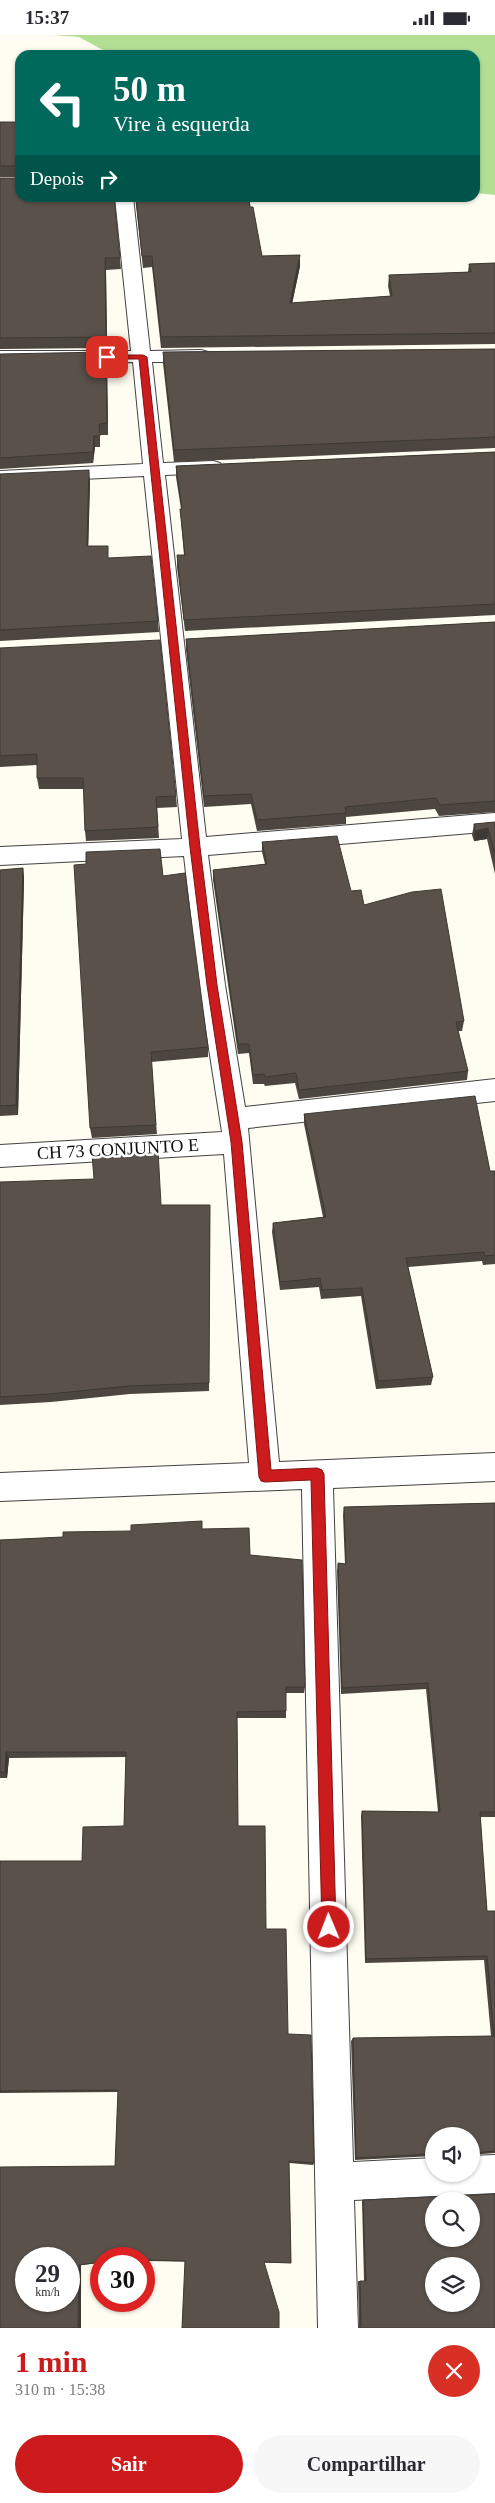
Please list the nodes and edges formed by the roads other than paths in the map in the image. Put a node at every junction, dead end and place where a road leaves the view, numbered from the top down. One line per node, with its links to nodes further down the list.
1 (125, 202): 4 (street)
2 (221, 356): 4 (street)
3 (0, 357): 4 (street)
4 (143, 357): 6 (street)
5 (235, 466): 6 (street)
6 (155, 470): 7 (street); 9 (street)
7 (0, 477)
8 (495, 823): 9 (street)
9 (195, 847): 10 (street); 12 (street)
10 (0, 856)
11 (495, 1090): 12 (street, CH 73 CONJUNTO E)
12 (234, 1131): 13 (street, CH 73 CONJUNTO E); 16 (street)
13 (0, 1156)
14 (495, 1467): 15 (street)
15 (317, 1474): 16 (street); 19 (street)
16 (265, 1477): 17 (street)
17 (0, 1487)
18 (495, 2174): 19 (street)
19 (335, 2182): 20 (street)
20 (338, 2328)

